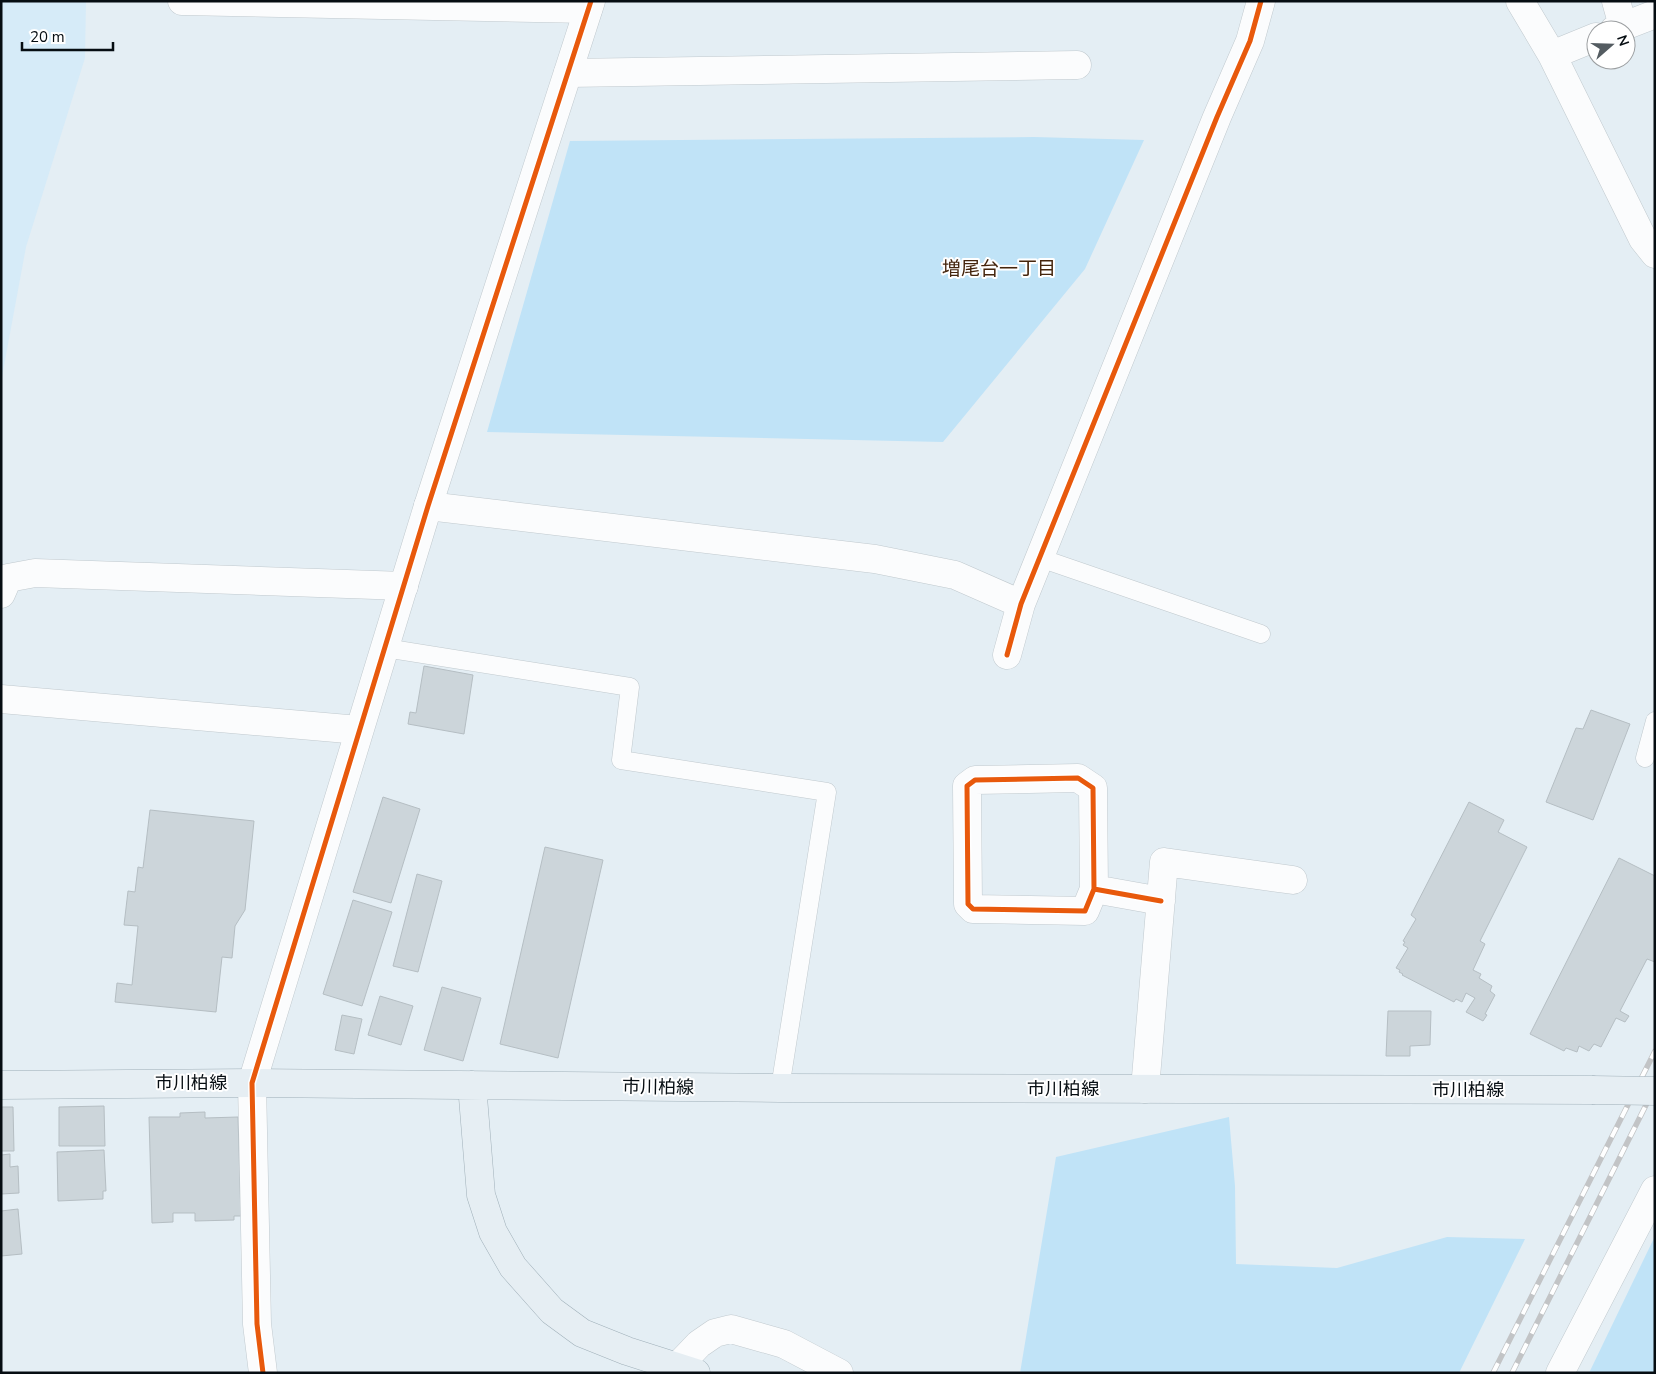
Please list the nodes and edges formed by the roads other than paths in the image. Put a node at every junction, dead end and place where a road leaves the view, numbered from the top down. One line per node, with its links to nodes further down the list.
1 (182, 1): 4 (street)
2 (1261, 1): 14 (street)
3 (1520, 1): 9 (street)
4 (413, 4): 5 (street)
5 (590, 5): 11 (street)
6 (1655, 14): 7 (street)
7 (1618, 19)
8 (1586, 41): 9 (street)
9 (1552, 55): 12 (street)
10 (1077, 65): 11 (street)
11 (568, 73): 13 (street)
12 (1655, 254)
13 (428, 506): 15 (street); 17 (street)
14 (1040, 558): 17 (street); 18 (lane)
15 (404, 586): 16 (street); 19 (street)
16 (1, 594)
17 (1021, 604): 20 (street)
18 (1261, 634)
19 (385, 648): 23 (street); 31 (lane)
20 (1007, 655)
21 (1, 699): 23 (street)
22 (1655, 721): 24 (lane)
23 (359, 730): 28 (street)
24 (1645, 758)
25 (1293, 880): 27 (street)
26 (1094, 889): 26 (street); 27 (street)
27 (1161, 901): 32 (street)
28 (252, 1083): 29 (main road, 市川柏線); 30 (main road, 市川柏線); 36 (street)
29 (1, 1085)
30 (472, 1085): 31 (main road, 市川柏線); 35 (main road)
31 (780, 1088): 32 (main road, 市川柏線)
32 (1145, 1089): 33 (main road, 市川柏線, bridge)
33 (1655, 1092)
34 (1655, 1190): 38 (street)
35 (687, 1370): 37 (street)
36 (263, 1373)
37 (839, 1373)
38 (1560, 1373)

